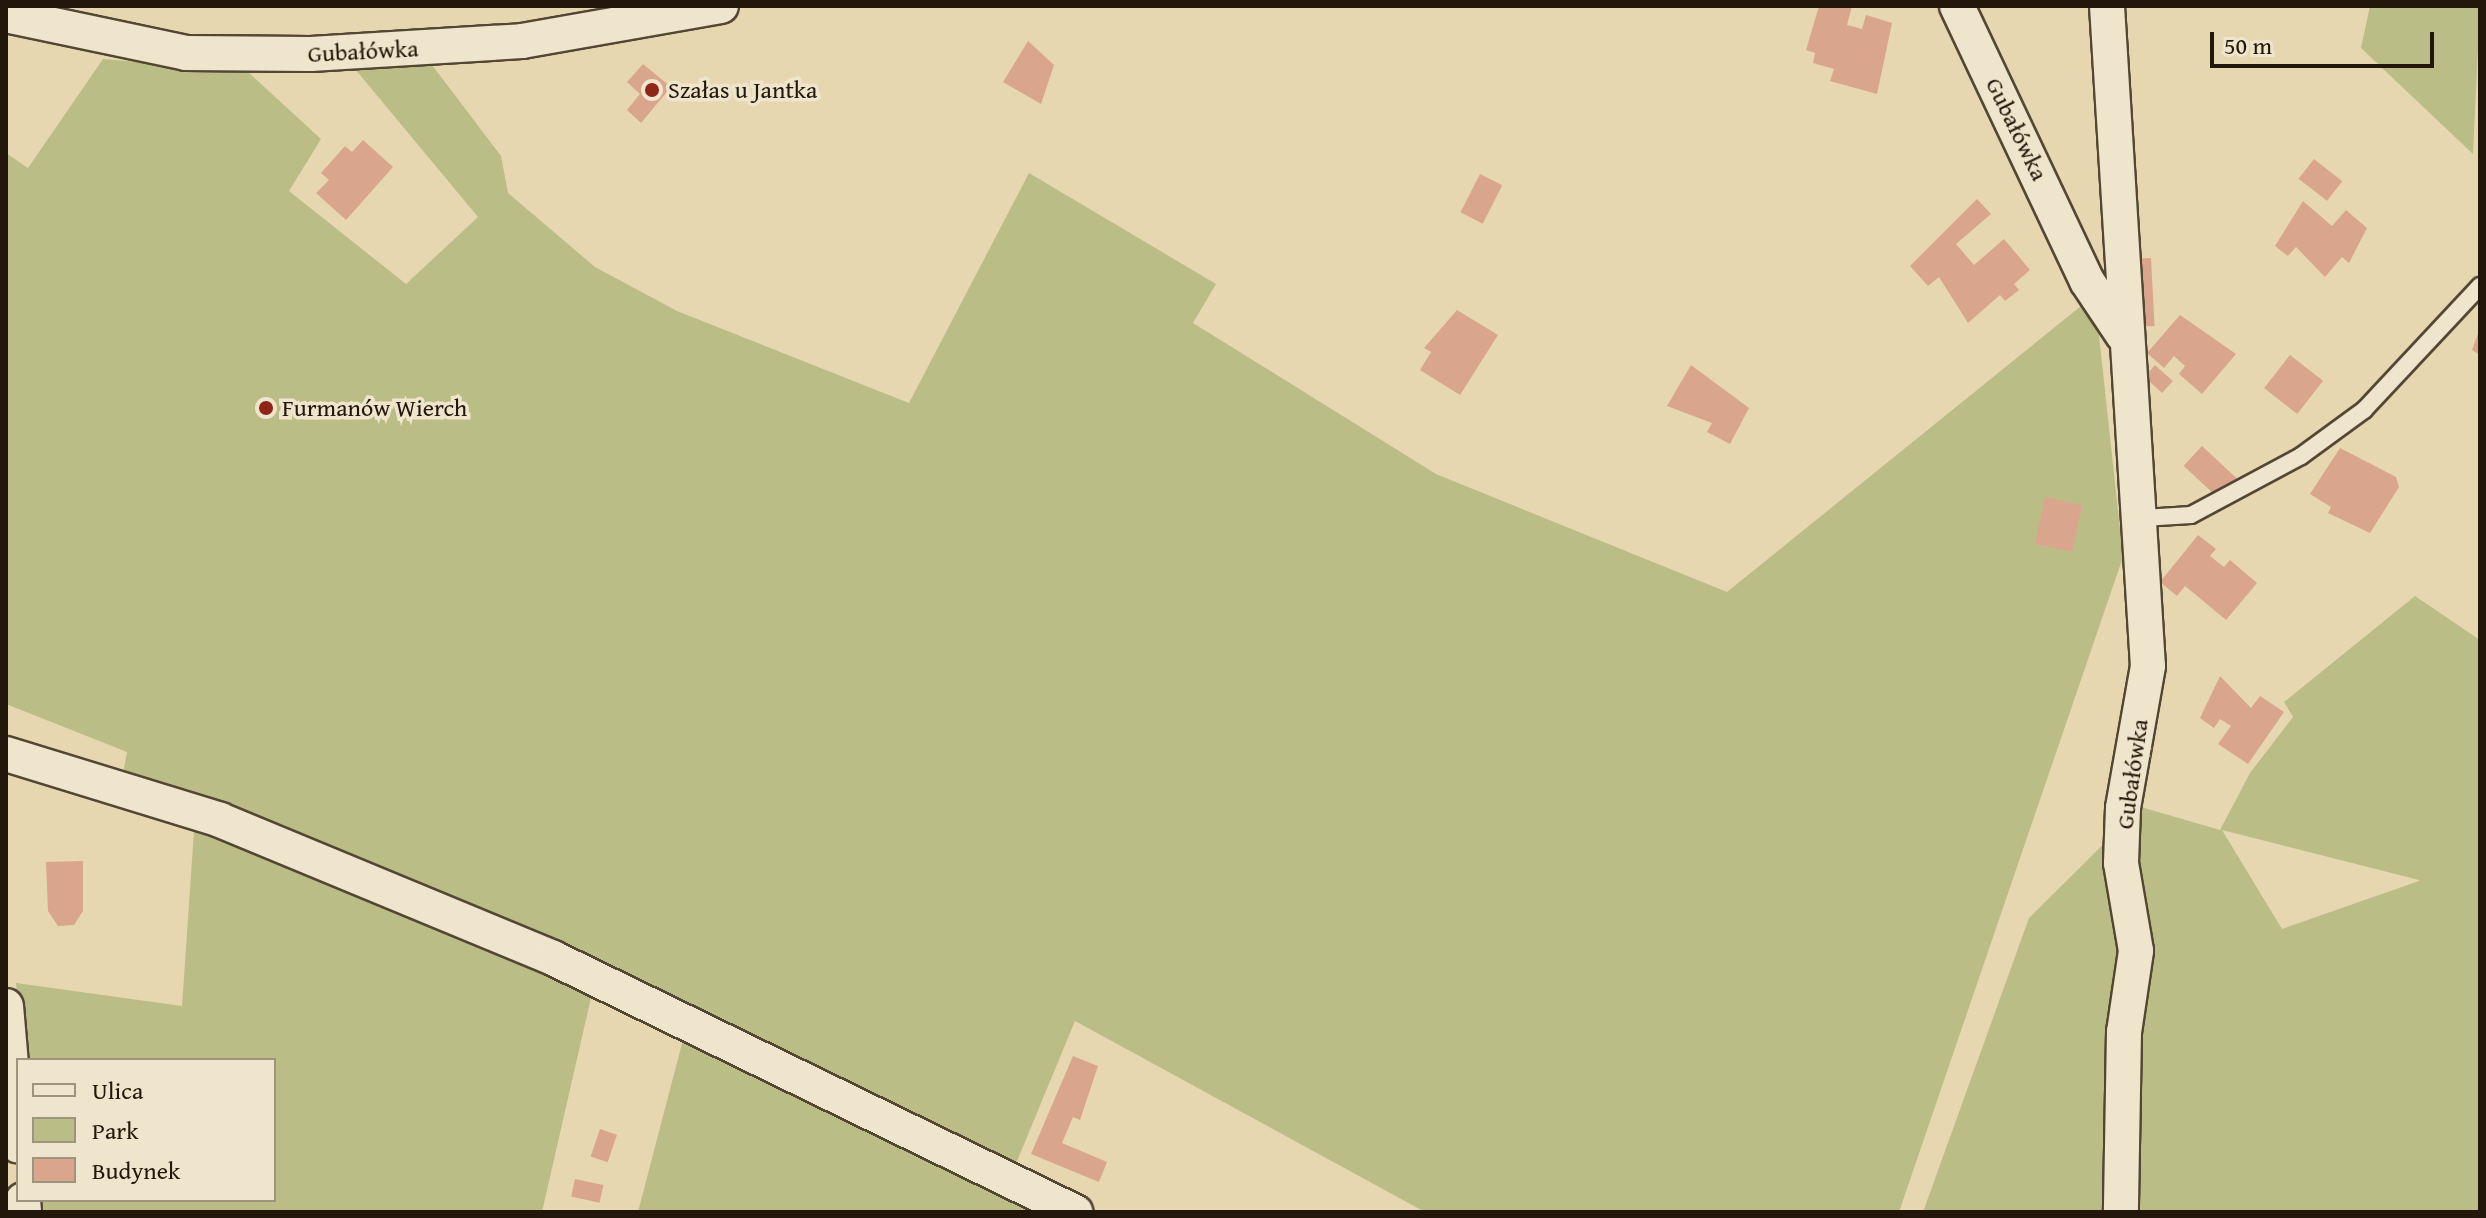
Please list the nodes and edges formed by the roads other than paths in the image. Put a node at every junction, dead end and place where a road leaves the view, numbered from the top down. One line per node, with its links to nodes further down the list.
1 (721, 6): 4 (street, Gubałówka)
2 (1957, 6): 6 (street, Gubałówka)
3 (2107, 6): 6 (street, Gubałówka)
4 (6, 15)
5 (2480, 286): 7 (lane)
6 (2123, 335): 7 (street, Gubałówka)
7 (2143, 518): 12 (street, Gubałówka)
8 (6, 754): 11 (street)
9 (6, 1006): 10 (street)
10 (16, 1122)
11 (1075, 1212)
12 (2121, 1212)

